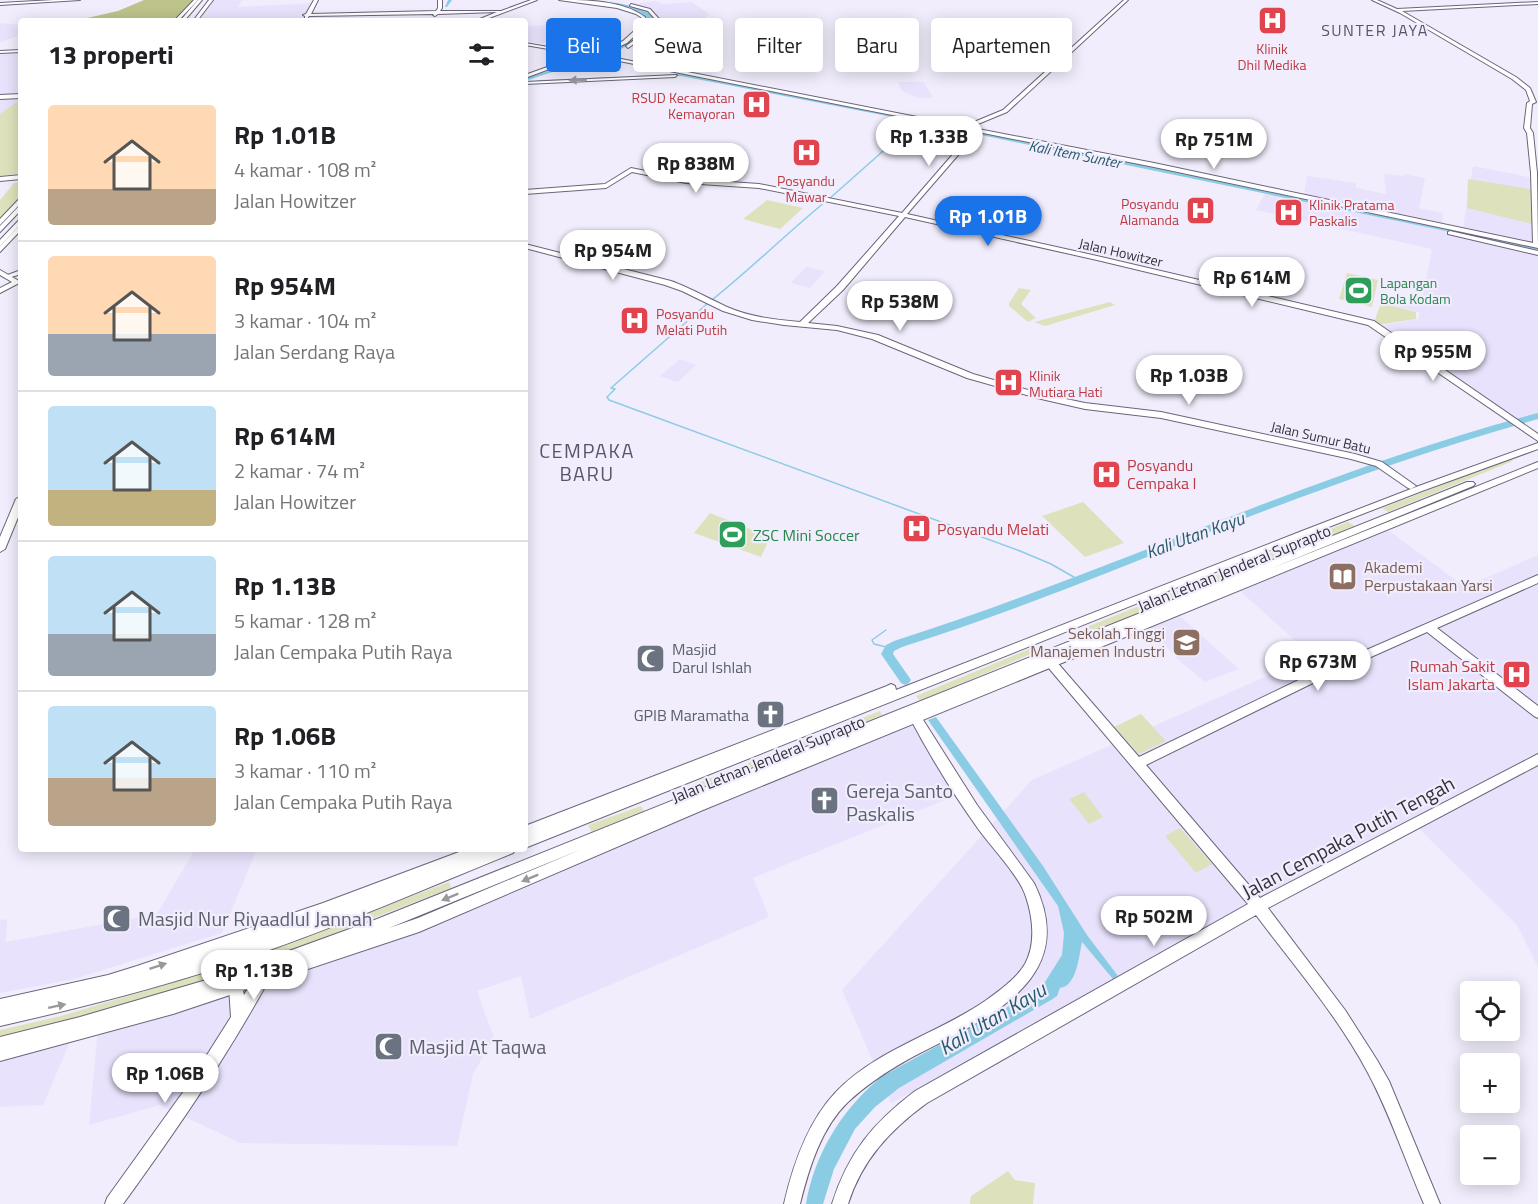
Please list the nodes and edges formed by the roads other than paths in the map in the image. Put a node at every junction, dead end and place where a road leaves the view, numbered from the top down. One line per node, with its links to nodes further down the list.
1 (41, 0): 13 (street)
2 (78, 0): 13 (street)
3 (211, 0): 14 (street)
4 (440, 0): 18 (street)
5 (529, 0): 16 (street)
6 (535, 0): 16 (street)
7 (561, 0): 28 (street)
8 (588, 0): 35 (street)
9 (1126, 0): 45 (street)
10 (1374, 0): 17 (street)
11 (1379, 0): 17 (street)
12 (314, 1): 24 (street)
13 (0, 3)
14 (201, 3): 20 (street); 21 (street); 22 (street); 23 (street)
15 (1538, 3): 17 (street)
16 (502, 11): 18 (street); 19 (street); 26 (street); 27 (street)
17 (1401, 11): 36 (street)
18 (435, 14): 19 (street); 24 (street)
19 (485, 16): 25 (street)
20 (179, 18)
21 (185, 18)
22 (191, 18)
23 (196, 18)
24 (305, 18)
25 (481, 18)
26 (482, 18)
27 (488, 18)
28 (621, 42)
29 (528, 43): 31 (street)
30 (528, 44): 32 (street)
31 (546, 46): 32 (street)
32 (538, 48): 39 (street)
33 (18, 49): 34 (street)
34 (0, 50)
35 (621, 50)
36 (1478, 55): 41 (street); 44 (street)
37 (621, 62): 38 (street)
38 (682, 75): 40 (street, one-way to 40); 45 (street); 45 (street)
39 (528, 77)
40 (528, 83)
41 (1536, 90)
42 (18, 98): 43 (street)
43 (0, 99)
44 (1536, 102): 56 (street)
45 (974, 131): 50 (street); 56 (street); 56 (street)
46 (18, 179): 47 (street)
47 (0, 181)
48 (528, 192): 50 (street, Jalan Howitzer)
49 (18, 205): 51 (street)
50 (903, 215): 61 (street); 62 (street, Jalan Howitzer)
51 (2, 225)
52 (18, 226): 53 (street)
53 (12, 233): 54 (street); 57 (street)
54 (1, 242)
55 (528, 247): 61 (street, Jalan Sumur Batu)
56 (1538, 249)
57 (0, 250)
58 (0, 272): 59 (street)
59 (10, 280): 60 (street)
60 (0, 291)
61 (802, 325): 70 (street, Jalan Sumur Batu)
62 (1538, 439): 68 (street, Jalan Letnan Jenderal Suprapto)
63 (1538, 446): 64 (street, Jalan Letnan Jenderal Suprapto)
64 (1505, 456): 67 (street); 69 (street, Jalan Letnan Jenderal Suprapto)
65 (1538, 459): 67 (street, Jalan Letnan Jenderal Suprapto)
66 (1538, 465): 71 (street, Jalan Letnan Jenderal Suprapto)
67 (1520, 466): 71 (street, Jalan Letnan Jenderal Suprapto)
68 (1433, 477): 69 (street); 70 (street, Jalan Letnan Jenderal Suprapto)
69 (1446, 479): 73 (street, Jalan Letnan Jenderal Suprapto)
70 (1411, 486): 73 (street, Jalan Letnan Jenderal Suprapto)
71 (1447, 497): 74 (street, Jalan Letnan Jenderal Suprapto); 75 (street, Jalan Letnan Jenderal Suprapto)
72 (18, 506): 76 (street)
73 (1331, 521): 79 (street, Jalan Letnan Jenderal Suprapto)
74 (1323, 543): 75 (street); 80 (street, Jalan Letnan Jenderal Suprapto)
75 (1337, 546): 81 (street, Jalan Letnan Jenderal Suprapto)
76 (0, 549)
77 (1538, 579): 78 (street)
78 (1428, 627): 88 (street); 91 (street)
79 (1056, 629): 82 (street, Jalan Letnan Jenderal Suprapto); 84 (street, Jalan Letnan Jenderal Suprapto)
80 (1111, 629): 81 (street); 87 (street, Jalan Letnan Jenderal Suprapto)
81 (1106, 641): 83 (street, Jalan Letnan Jenderal Suprapto)
82 (972, 658): 84 (street); 85 (street, Jalan Letnan Jenderal Suprapto)
83 (1051, 663): 87 (street, Jalan Letnan Jenderal Suprapto); 91 (street)
84 (964, 668): 85 (street, Jalan Letnan Jenderal Suprapto)
85 (909, 686): 86 (street, Jalan Letnan Jenderal Suprapto); 94 (street, Jalan Letnan Jenderal Suprapto)
86 (881, 701): 89 (street); 95 (street, Jalan Letnan Jenderal Suprapto)
87 (923, 711): 89 (street, Jalan Letnan Jenderal Suprapto); 93 (street, Jalan Letnan Jenderal Suprapto); 110 (street)
88 (1538, 713)
89 (892, 718): 92 (street, Jalan Letnan Jenderal Suprapto)
90 (1538, 759): 98 (street, Jalan Cempaka Putih Tengah)
91 (1137, 764): 98 (street)
92 (757, 773): 93 (street); 103 (street, Jalan Letnan Jenderal Suprapto, one-way to 103)
93 (746, 787): 101 (street, Jalan Letnan Jenderal Suprapto, one-way to 101)
94 (528, 836)
95 (528, 836)
96 (475, 852): 99 (street)
97 (500, 852): 100 (street)
98 (1258, 906): 111 (street, Jalan Cempaka Putih Tengah); 112 (street)
99 (232, 942): 100 (street); 104 (street, one-way to 99)
100 (248, 949): 105 (street, one-way to 100)
101 (262, 978): 102 (street, Jalan Letnan Jenderal Suprapto); 106 (street)
102 (236, 987): 103 (street, Jalan Letnan Jenderal Suprapto); 106 (street)
103 (169, 1004): 107 (street, Jalan Letnan Jenderal Suprapto); 108 (street, Jalan Letnan Jenderal Suprapto)
104 (0, 1006)
105 (0, 1019)
106 (240, 1019): 109 (street)
107 (0, 1045)
108 (0, 1053)
109 (113, 1204)
110 (792, 1204)
111 (840, 1204)
112 (1432, 1204)

